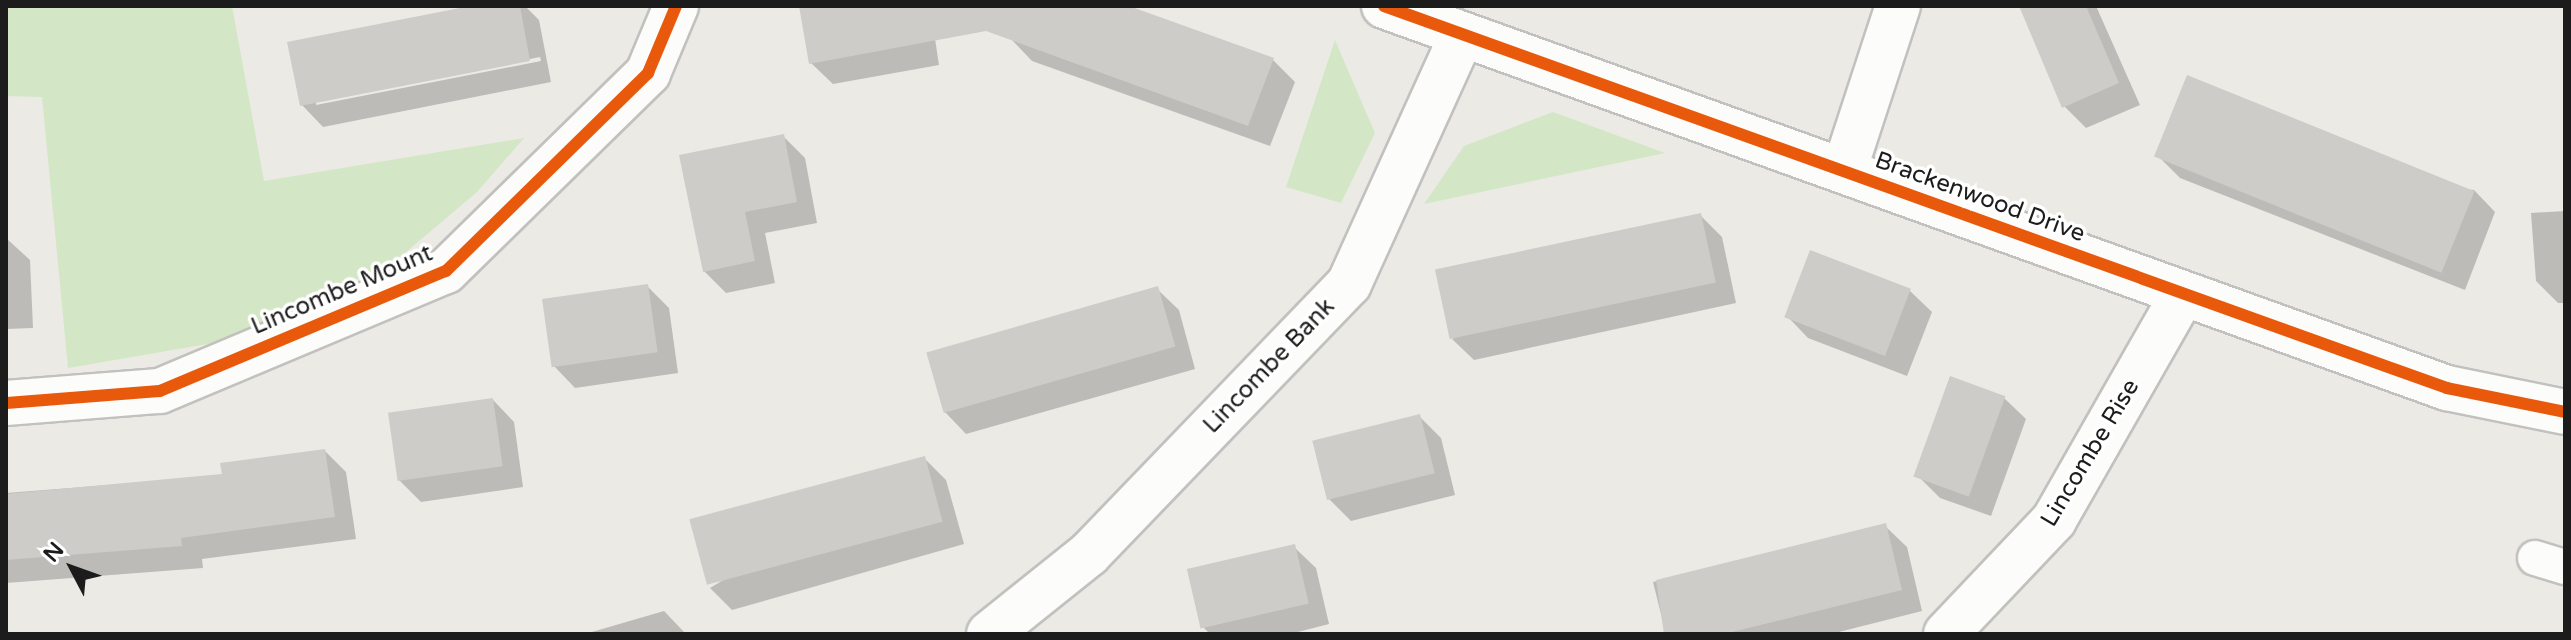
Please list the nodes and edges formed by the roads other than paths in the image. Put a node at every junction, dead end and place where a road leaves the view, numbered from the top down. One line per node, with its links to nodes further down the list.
1 (676, 6): 7 (street, Lincombe Mount)
2 (1384, 6): 4 (street, Brackenwood Drive)
3 (1898, 6): 5 (street)
4 (1462, 35): 5 (street, Brackenwood Drive); 9 (street, Lincombe Bank)
5 (1844, 171): 6 (street, Brackenwood Drive)
6 (2183, 294): 8 (street, Brackenwood Drive); 10 (street, Lincombe Rise)
7 (6, 403)
8 (2565, 412)
9 (989, 634)
10 (1946, 634)

